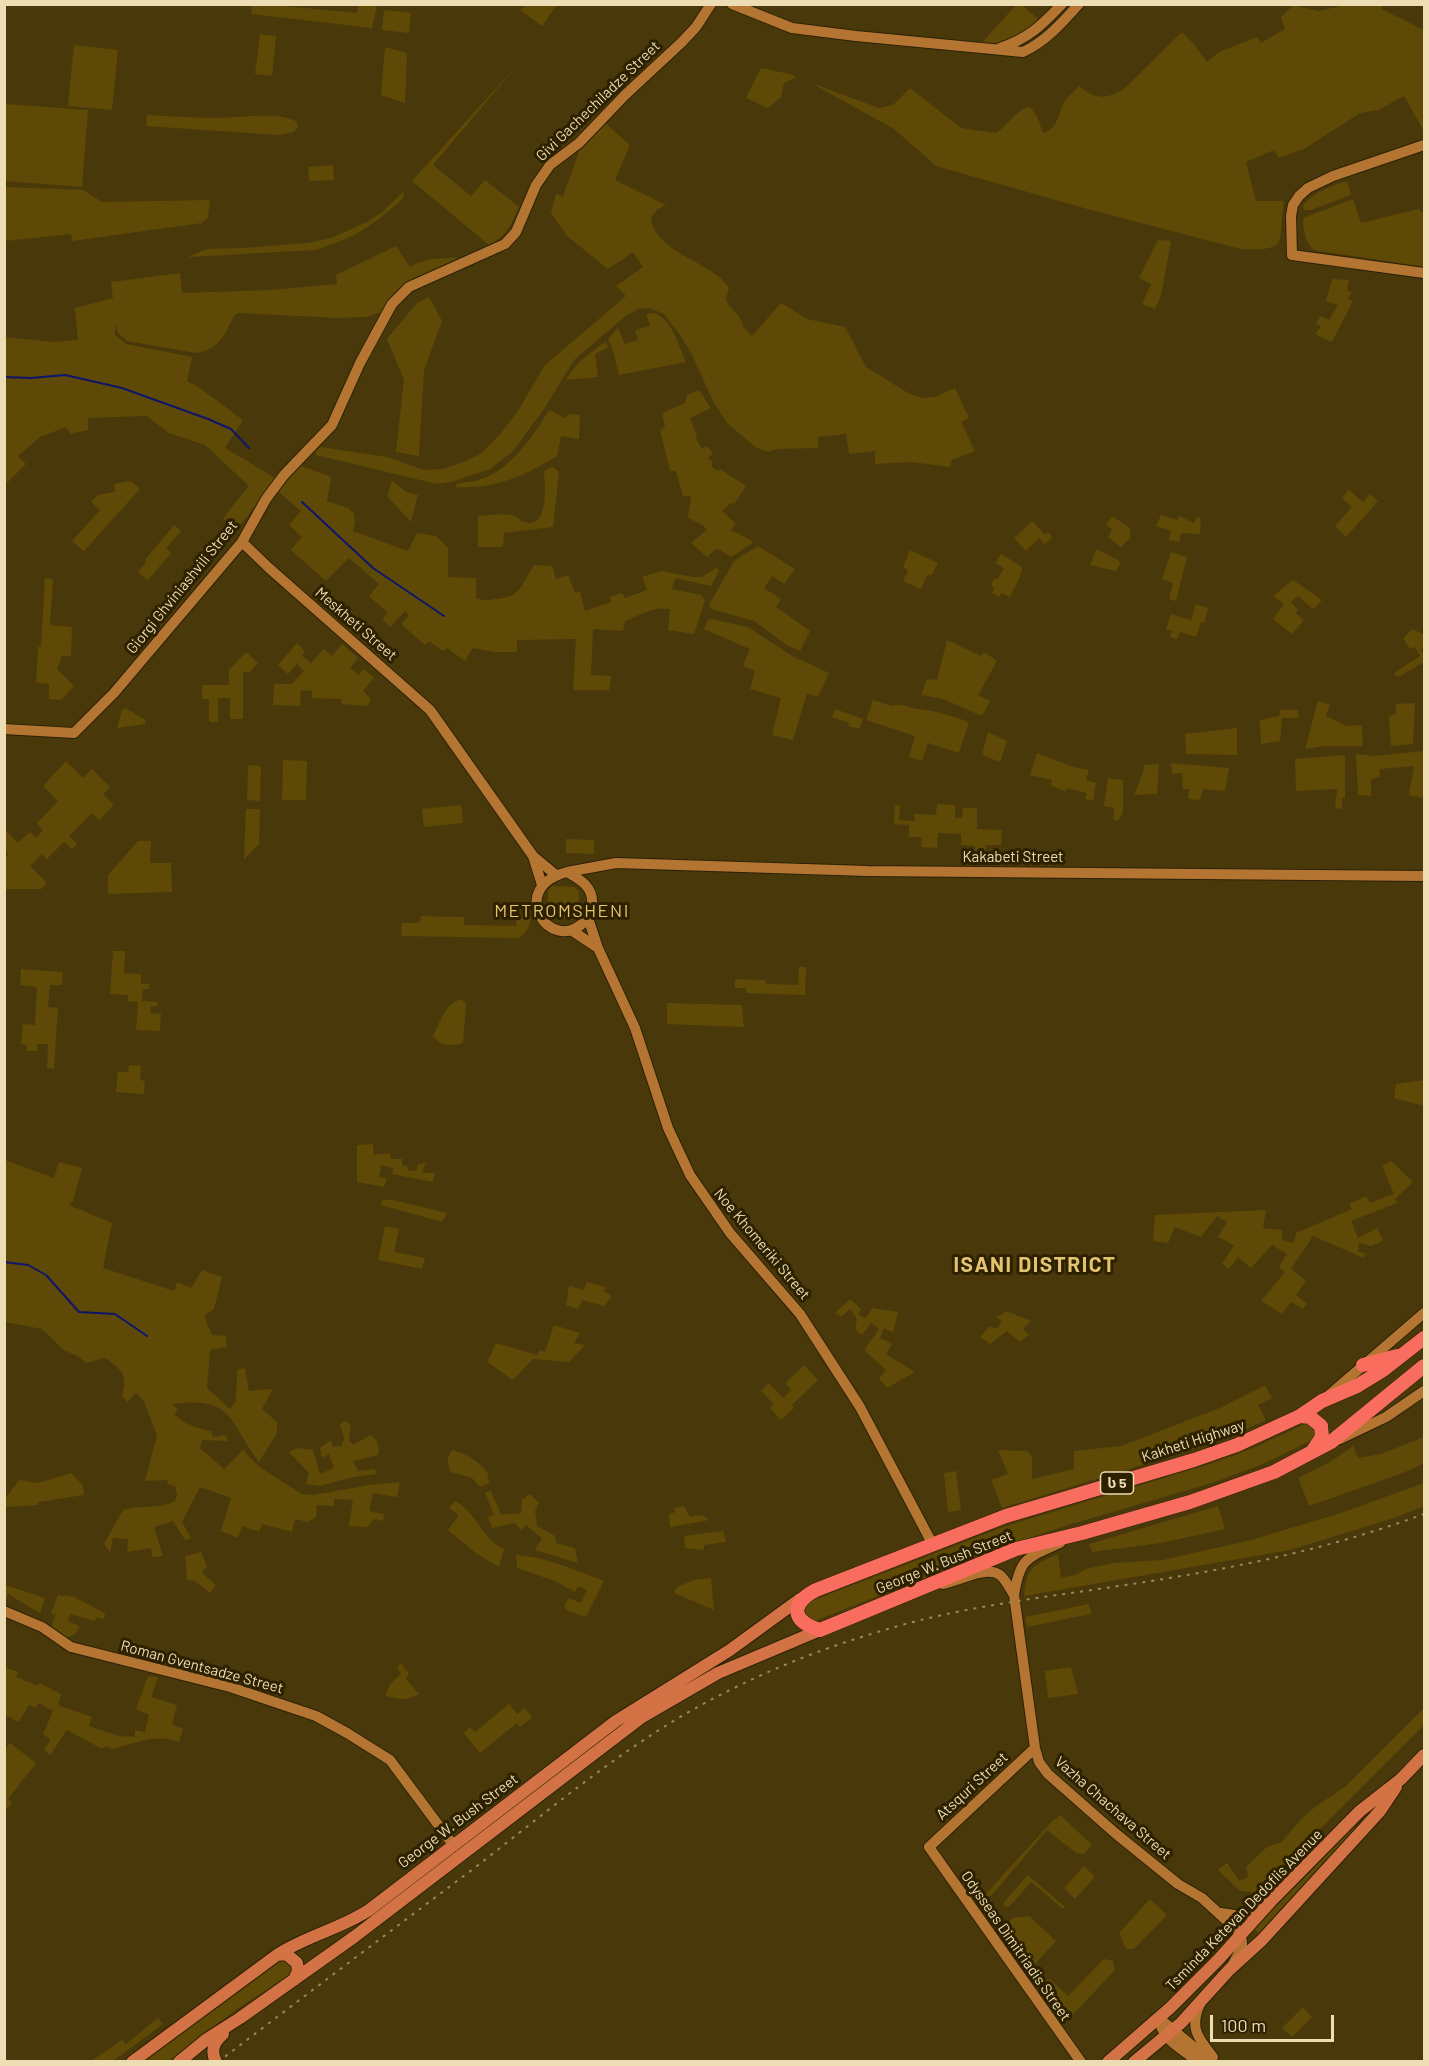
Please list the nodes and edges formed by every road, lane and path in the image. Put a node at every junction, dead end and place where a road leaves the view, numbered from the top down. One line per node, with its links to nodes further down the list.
1 (711, 4): 8 (street, Givi Gachechiladze Street)
2 (732, 4): 5 (street)
3 (1062, 4): 5 (street)
4 (1079, 4): 5 (street)
5 (994, 50)
6 (1425, 145): 7 (street)
7 (1425, 273)
8 (304, 452): 9 (street, Giorgi Ghviniashvili Street)
9 (242, 542): 10 (street, Giorgi Ghviniashvili Street); 11 (street, Meskheti Street)
10 (4, 729)
11 (533, 856): 13 (street); 15 (street)
12 (602, 866): 13 (street, Kakabeti Street); 14 (street, Kakabeti Street); 16 (street)
13 (562, 873): 15 (street); 16 (street)
14 (1425, 876)
15 (542, 885): 18 (street)
16 (587, 885): 17 (street)
17 (588, 918): 18 (street); 19 (street, Noe Khomeriki Street)
18 (571, 930): 19 (street)
19 (598, 948): 31 (street, Noe Khomeriki Street)
20 (1425, 1313): 23 (street, Kakheti Highway)
21 (1425, 1338): 22 (highway, Kakheti Highway / ს 5)
22 (1407, 1353): 23 (highway); 26 (highway, Kakheti Highway / ს 5)
23 (1363, 1365): 26 (street, Kakheti Highway)
24 (1425, 1366): 28 (highway)
25 (1425, 1390): 28 (street)
26 (1322, 1401): 27 (highway, Kakheti Highway / ს 5)
27 (1300, 1416): 29 (highway); 31 (highway, Kakheti Highway / ს 5)
28 (1331, 1442): 29 (highway)
29 (1311, 1454): 30 (highway)
30 (1082, 1533): 32 (highway, George W. Bush Street); 33 (street, Vazha Chachava Street)
31 (933, 1545): 34 (highway, George W. Bush Street / ს 5)
32 (928, 1586): 33 (street); 36 (highway, George W. Bush Street)
33 (1014, 1595): 37 (street, Vazha Chachava Street)
34 (801, 1599): 36 (highway); 40 (main road, George W. Bush Street)
35 (4, 1611): 40 (street, Roman Gventsadze Street)
36 (820, 1630): 47 (main road, George W. Bush Street)
37 (1035, 1748): 41 (street, Atsquri Street); 43 (street, Vazha Chachava Street)
38 (1425, 1755): 39 (main road, Tsminda Ketevan Dedoflis Avenue)
39 (1401, 1779): 42 (main road, Tsminda Ketevan Dedoflis Avenue); 46 (main road, Tsminda Ketevan Dedoflis Avenue)
40 (454, 1846): 45 (main road, George W. Bush Street)
41 (929, 1846): 55 (street, Odysseas Dimitriadis Street)
42 (1273, 1899): 43 (street); 44 (main road, Tsminda Ketevan Dedoflis Avenue)
43 (1218, 1912): 44 (street, Vazha Chachava Street)
44 (1241, 1935): 46 (street); 50 (main road, Tsminda Ketevan Dedoflis Avenue)
45 (277, 1955): 47 (main road); 52 (main road, George W. Bush Street)
46 (1229, 1970): 48 (main road, Tsminda Ketevan Dedoflis Avenue)
47 (294, 1980): 49 (main road, George W. Bush Street)
48 (1201, 2001): 51 (main road, Tsminda Ketevan Dedoflis Avenue); 59 (street)
49 (240, 2018): 53 (main road, George W. Bush Street); 54 (main road)
50 (1159, 2018): 51 (street); 56 (main road, Tsminda Ketevan Dedoflis Avenue)
51 (1170, 2033): 57 (main road, Tsminda Ketevan Dedoflis Avenue); 58 (street); 59 (street)
52 (132, 2061)
53 (179, 2061)
54 (216, 2061)
55 (1081, 2061)
56 (1108, 2061)
57 (1134, 2061)
58 (1198, 2061)
59 (1215, 2061)

